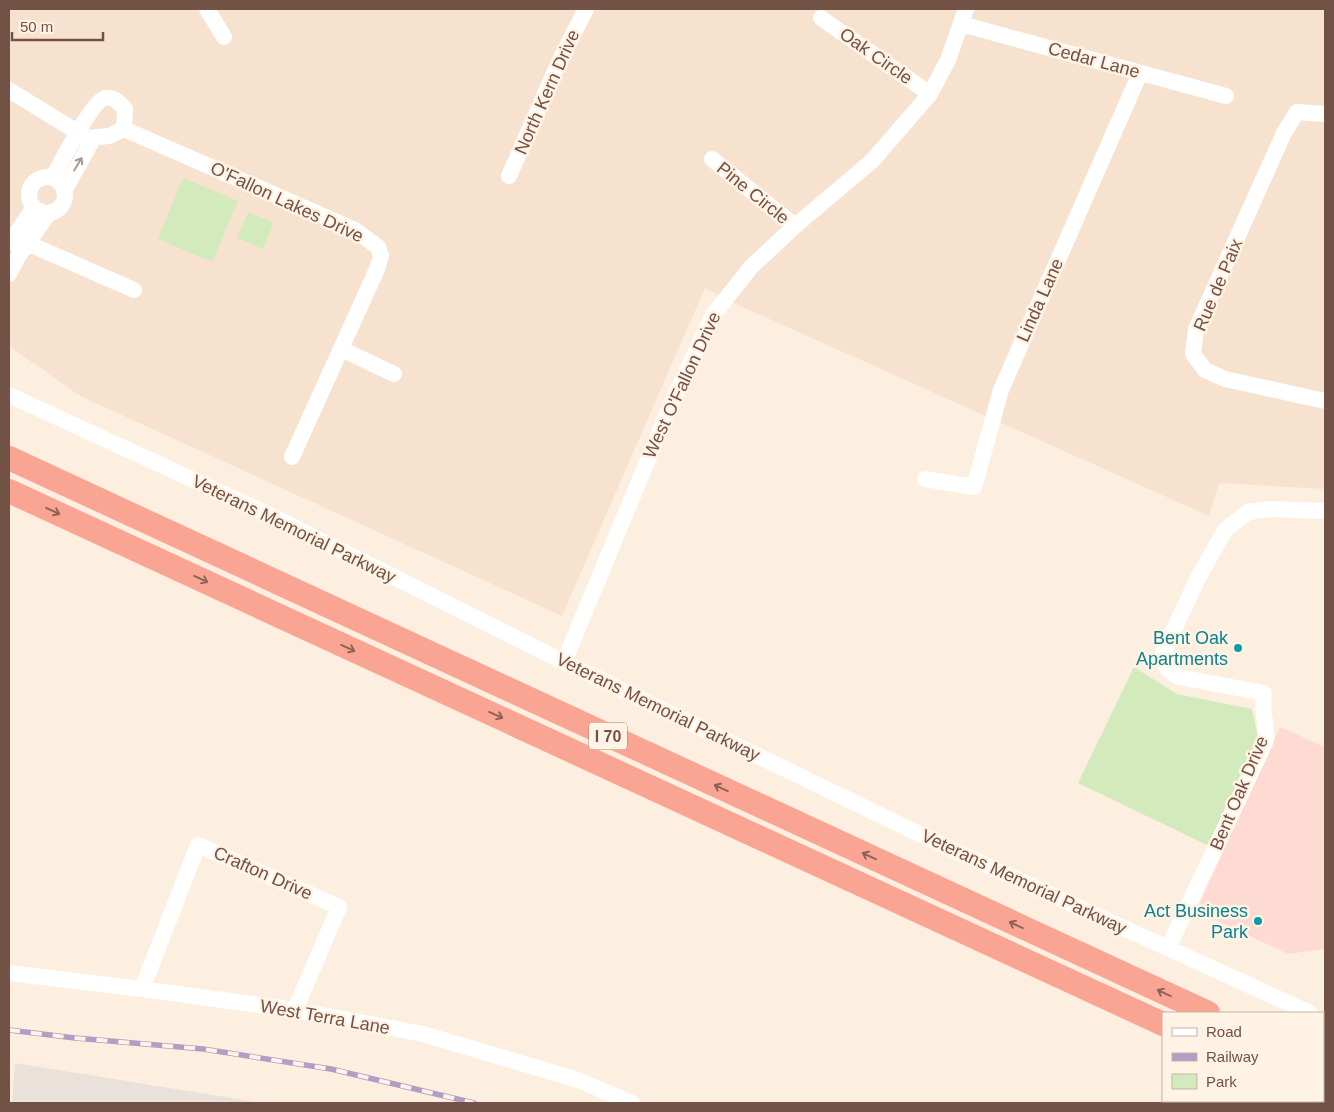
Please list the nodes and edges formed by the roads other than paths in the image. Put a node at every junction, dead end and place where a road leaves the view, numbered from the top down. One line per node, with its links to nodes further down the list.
1 (207, 9): 5 (street)
2 (586, 9): 15 (street, North Kern Drive)
3 (964, 16): 6 (street, Cedar Lane); 8 (street, West O'Fallon Drive)
4 (821, 18): 8 (street, Oak Circle)
5 (224, 37)
6 (1140, 73): 9 (street, Cedar Lane); 29 (street, Linda Lane)
7 (9, 90): 12 (street)
8 (930, 94): 19 (street, West O'Fallon Drive)
9 (1226, 96)
10 (1325, 114): 26 (street, Rue de Paix)
11 (124, 129): 12 (street); 13 (street); 23 (street, O'Fallon Lakes Drive)
12 (78, 133): 13 (street); 16 (street)
13 (93, 139): 17 (street, one-way to 13)
14 (712, 159): 19 (street, Pine Circle)
15 (510, 176)
16 (53, 177): 17 (street); 18 (street)
17 (65, 189): 18 (street)
18 (41, 210): 20 (street)
19 (795, 226): 32 (street, West O'Fallon Drive)
20 (17, 241): 21 (street); 22 (street)
21 (9, 274)
22 (134, 290)
23 (341, 349): 24 (street); 27 (street, O'Fallon Lakes Drive)
24 (394, 374)
25 (9, 395): 32 (street, Veterans Memorial Parkway)
26 (1325, 401)
27 (292, 457)
28 (9, 458): 37 (highway, I 70, one-way to 28)
29 (925, 479)
30 (9, 491): 39 (highway, I 70, one-way to 39)
31 (1325, 511): 33 (street, Bent Oak Drive)
32 (564, 662): 33 (street, Veterans Memorial Parkway)
33 (1168, 948): 38 (street, Veterans Memorial Parkway)
34 (9, 973): 35 (street, West Terra Lane)
35 (142, 989): 36 (street, West Terra Lane); 36 (street, Crafton Drive)
36 (296, 1010): 40 (street, West Terra Lane)
37 (1206, 1012)
38 (1308, 1012)
39 (1162, 1024)
40 (632, 1103)

